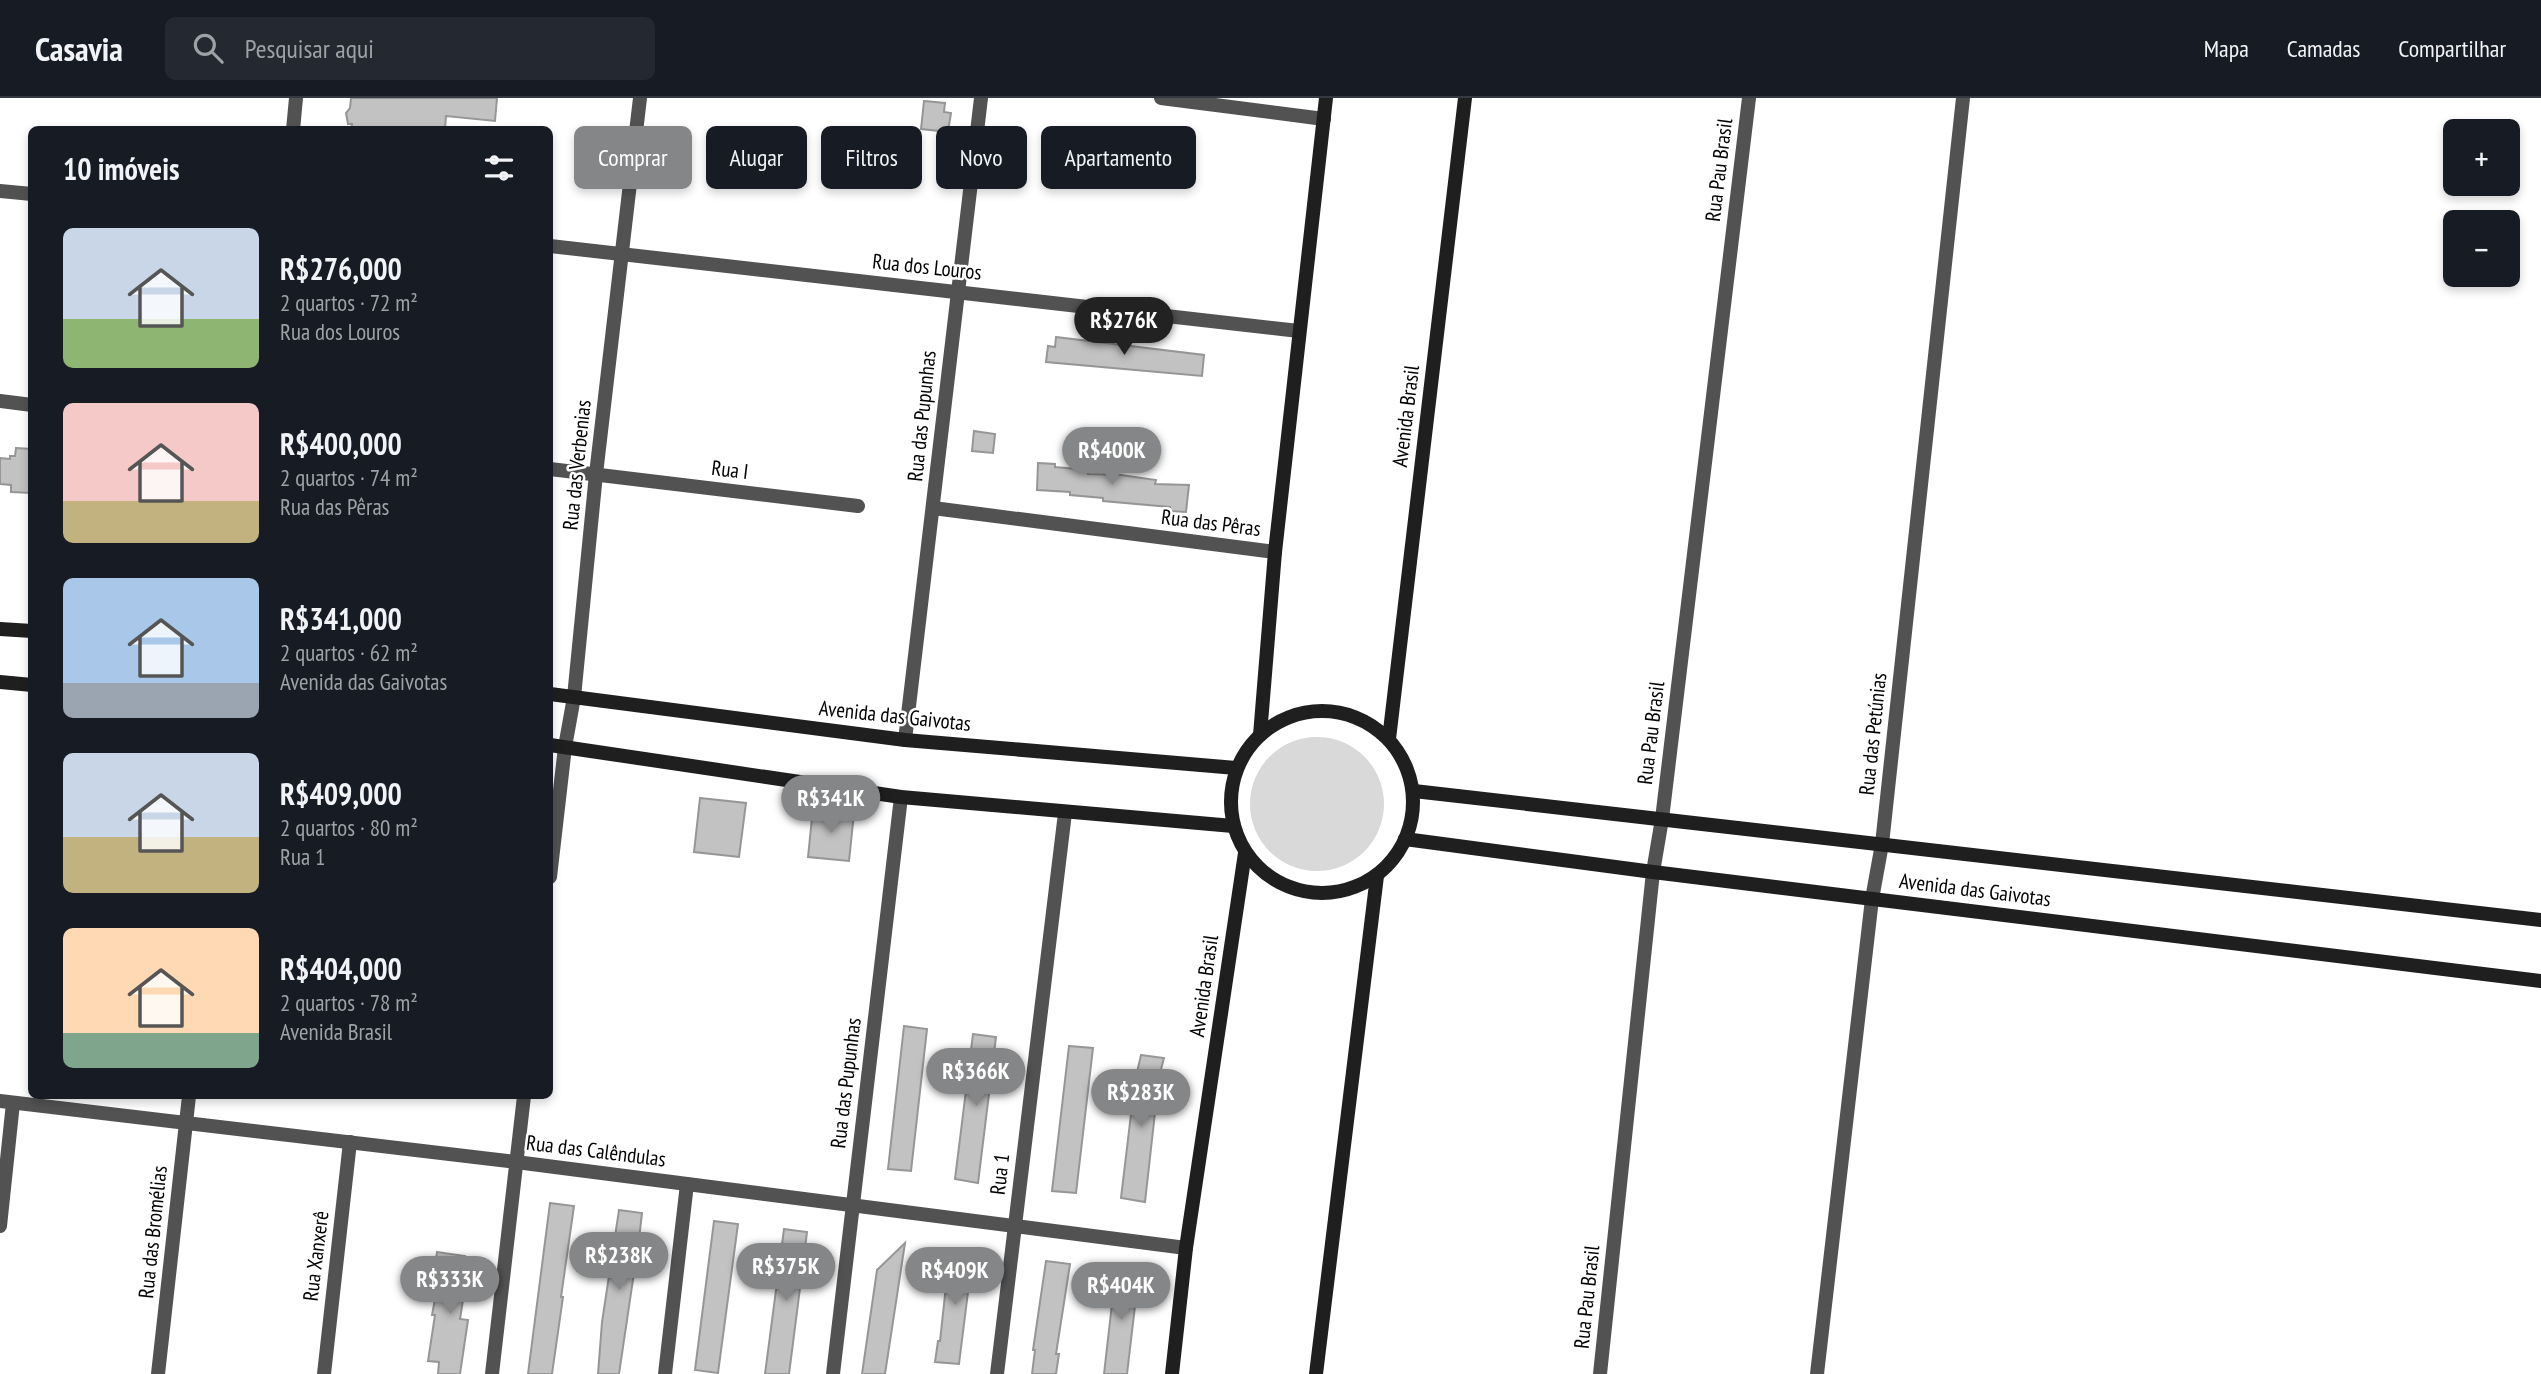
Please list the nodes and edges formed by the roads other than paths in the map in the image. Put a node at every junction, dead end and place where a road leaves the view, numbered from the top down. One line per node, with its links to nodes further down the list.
1 (296, 98): 10 (street)
2 (640, 98): 14 (street, Rua das Verbenias)
3 (981, 98): 15 (street, Rua das Pupunhas)
4 (1161, 98): 9 (street)
5 (1326, 98): 9 (street)
6 (1465, 98): 31 (street, Avenida Brasil)
7 (1749, 98): 38 (street, Rua Pau Brasil)
8 (1963, 98): 42 (street, Rua das Petúnias)
9 (1324, 119): 16 (street)
10 (293, 126)
11 (0, 191): 12 (street)
12 (28, 194)
13 (553, 246): 14 (street, Rua dos Louros)
14 (622, 254): 15 (street, Rua dos Louros); 20 (street, Rua das Verbenias)
15 (957, 292): 16 (street, Rua dos Louros); 22 (street, Rua das Pupunhas)
16 (1299, 331): 23 (street)
17 (0, 401): 18 (street)
18 (28, 404)
19 (553, 469): 20 (street, Rua I)
20 (596, 474): 21 (street, Rua I); 29 (street, Rua das Verbenias)
21 (858, 506)
22 (933, 508): 23 (street, Rua das Pêras); 32 (street, Rua das Pupunhas)
23 (1275, 552): 30 (street)
24 (0, 629): 25 (street)
25 (28, 631)
26 (0, 682): 27 (street)
27 (28, 685)
28 (553, 694): 29 (street, Avenida das Gaivotas)
29 (574, 697): 32 (street, Avenida das Gaivotas); 33 (street, Rua das Verbenias)
30 (1261, 735): 31 (street); 34 (street)
31 (1389, 739): 35 (street)
32 (905, 740): 34 (street, Avenida das Gaivotas)
33 (557, 746): 36 (street); 39 (street, Rua das Verbenias)
34 (1236, 768): 40 (street)
35 (1414, 791): 38 (street, Avenida das Gaivotas); 41 (street)
36 (901, 797): 37 (street); 56 (street, Rua das Pupunhas)
37 (1065, 813): 40 (street); 58 (street, Rua 1)
38 (1662, 819): 42 (street, Avenida das Gaivotas); 44 (street, Rua Pau Brasil)
39 (553, 821)
40 (1233, 826): 43 (street)
41 (1405, 839): 44 (street, Avenida das Gaivotas); 45 (street)
42 (1882, 844): 46 (street, Rua das Petúnias); 47 (street, Avenida das Gaivotas)
43 (1245, 853): 45 (street); 59 (street, Avenida Brasil)
44 (1653, 872): 46 (street, Avenida das Gaivotas); 68 (street, Rua Pau Brasil)
45 (1377, 876): 67 (street)
46 (1872, 899): 48 (street, Avenida das Gaivotas); 69 (street, Rua das Petúnias)
47 (2541, 920)
48 (2541, 981)
49 (189, 1099): 52 (street, Rua das Bromélias)
50 (524, 1099): 54 (street)
51 (7, 1102): 52 (street, Rua das Calêndulas); 57 (street)
52 (186, 1123): 53 (street, Rua das Calêndulas); 60 (street, Rua das Bromélias)
53 (350, 1142): 54 (street, Rua das Calêndulas); 61 (street, Rua Xanxerê)
54 (516, 1162): 55 (street, Rua das Calêndulas); 62 (street)
55 (687, 1184): 56 (street, Rua das Calêndulas); 63 (street)
56 (853, 1204): 58 (street, Rua das Calêndulas); 64 (street, Rua das Pupunhas)
57 (0, 1226)
58 (1015, 1226): 59 (street, Rua das Calêndulas); 65 (street, Rua 1)
59 (1186, 1248): 66 (street, Avenida Brasil)
60 (158, 1374)
61 (324, 1374)
62 (492, 1374)
63 (665, 1374)
64 (833, 1374)
65 (997, 1374)
66 (1172, 1374)
67 (1316, 1374)
68 (1600, 1374)
69 (1817, 1374)

